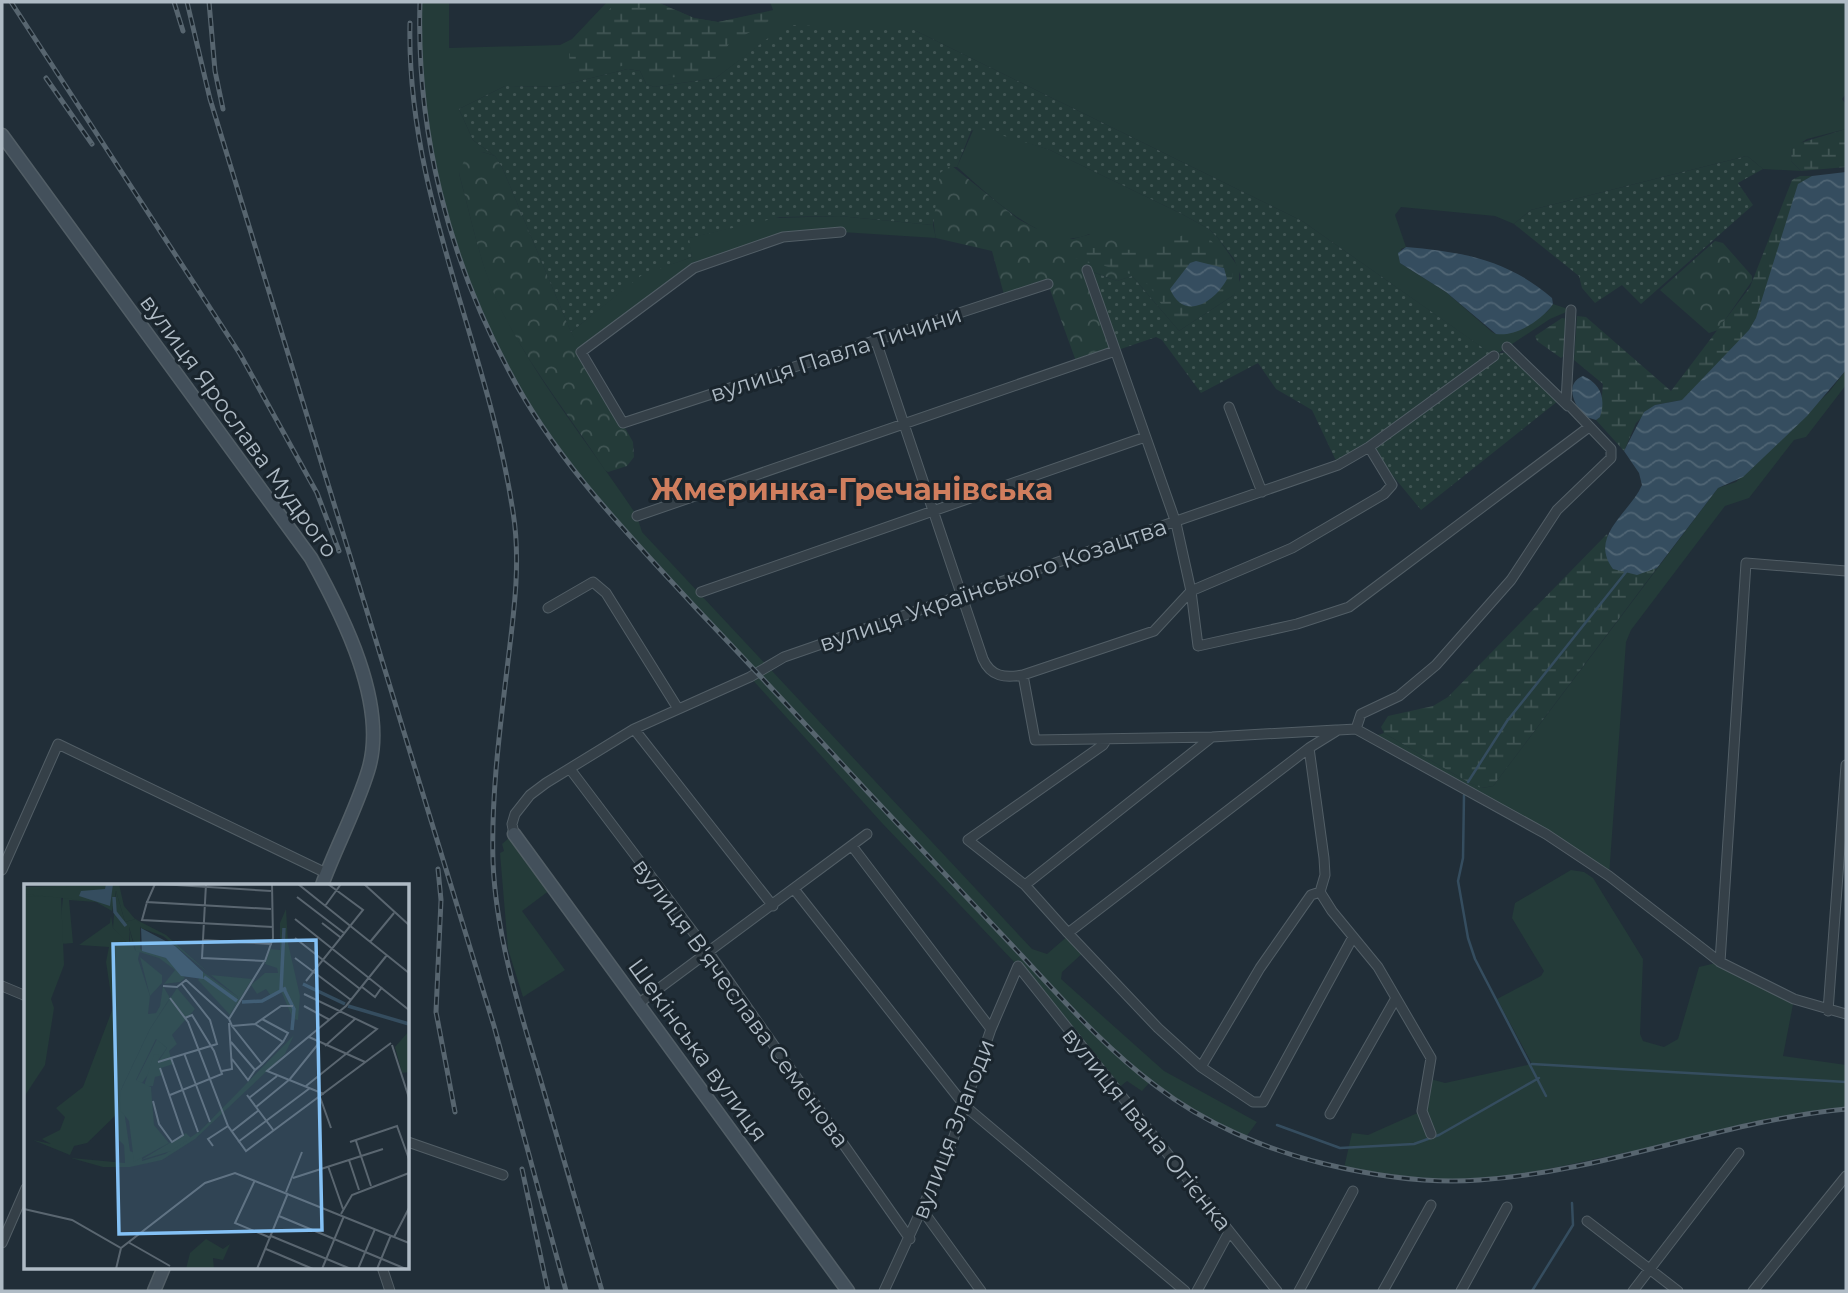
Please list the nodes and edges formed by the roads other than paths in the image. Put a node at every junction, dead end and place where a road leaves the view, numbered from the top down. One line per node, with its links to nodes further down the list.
1 (2, 135): 39 (street, вулиця Ярослава Мудрого)
2 (841, 232): 6 (street, вулиця Павла Тичини)
3 (1087, 270): 8 (street)
4 (1048, 284): 6 (street, вулиця Павла Тичини)
5 (1571, 310): 11 (street)
6 (876, 341): 12 (street)
7 (1507, 347): 11 (street)
8 (1115, 351): 12 (street); 14 (street)
9 (1493, 356): 15 (street, вулиця Українського Козацтва)
10 (1229, 407): 16 (street)
11 (1569, 408): 13 (street)
12 (904, 423): 17 (street); 18 (street)
13 (1589, 427): 22 (street); 28 (street)
14 (1145, 437): 17 (street); 19 (street)
15 (1369, 447): 16 (street, вулиця Українського Козацтва); 22 (street)
16 (1262, 492): 19 (street, вулиця Українського Козацтва)
17 (933, 512): 21 (street); 23 (street)
18 (637, 516)
19 (1176, 523): 22 (street); 23 (street, вулиця Українського Козацтва)
20 (1846, 571): 47 (street)
21 (701, 592)
22 (1191, 592): 25 (street)
23 (962, 595): 25 (street); 26 (street, вулиця Українського Козацтва)
24 (548, 608): 26 (street)
25 (1023, 675): 31 (street)
26 (677, 708): 27 (street, вулиця Українського Козацтва)
27 (634, 729): 34 (street, вулиця Українського Козацтва); 43 (street)
28 (1356, 729): 29 (street); 47 (street)
29 (1338, 730): 30 (street); 32 (street)
30 (1212, 737): 31 (street); 40 (street)
31 (1107, 738): 40 (street)
32 (1309, 748): 42 (street); 44 (street)
33 (1846, 765): 53 (street)
34 (570, 769): 35 (street, вулиця Українського Козацтва); 46 (street, вулиця В'ячеслава Семенова)
35 (514, 834): 52 (street, Шекінська вулиця)
36 (867, 834): 37 (street)
37 (852, 846): 41 (street); 55 (street)
38 (2, 870): 39 (street)
39 (324, 879)
40 (1026, 885): 44 (street)
41 (794, 890): 43 (street); 57 (street)
42 (1320, 892): 45 (street); 56 (street)
43 (772, 906): 46 (street)
44 (1068, 933): 56 (street)
45 (1353, 937): 51 (street); 56 (street)
46 (709, 953): 52 (street); 71 (street, вулиця В'ячеслава Семенова)
47 (1720, 962): 53 (street)
48 (1018, 966): 55 (street, вулиця Злагоди); 70 (street, вулиця Івана Огієнка)
49 (2, 986): 50 (street)
50 (24, 995)
51 (1396, 998): 58 (street); 59 (street)
52 (638, 1004): 78 (street, Шекінська вулиця)
53 (1828, 1011): 54 (street)
54 (1846, 1014)
55 (991, 1029): 57 (street, вулиця Злагоди)
56 (1201, 1067)
57 (965, 1106): 68 (street, вулиця Злагоди); 81 (street)
58 (1330, 1114)
59 (1431, 1135)
60 (410, 1143): 62 (street)
61 (1739, 1153): 75 (street)
62 (503, 1175)
63 (1846, 1176): 89 (street)
64 (1353, 1191): 84 (street)
65 (24, 1193): 72 (street)
66 (1431, 1205): 85 (street)
67 (1507, 1207): 86 (street)
68 (923, 1211): 71 (street, вулиця Злагоди); 80 (street)
69 (1587, 1221): 75 (street)
70 (1229, 1232): 82 (street); 83 (street, вулиця Івана Огієнка)
71 (910, 1239): 79 (street, вулиця Злагоди)
72 (2, 1243)
73 (164, 1268): 76 (street)
74 (382, 1268): 77 (street)
75 (1651, 1270): 87 (street); 88 (street)
76 (154, 1291)
77 (390, 1291)
78 (848, 1291)
79 (884, 1291)
80 (981, 1291)
81 (1185, 1291)
82 (1197, 1291)
83 (1277, 1291)
84 (1299, 1291)
85 (1383, 1291)
86 (1461, 1291)
87 (1633, 1291)
88 (1678, 1291)
89 (1753, 1291)

